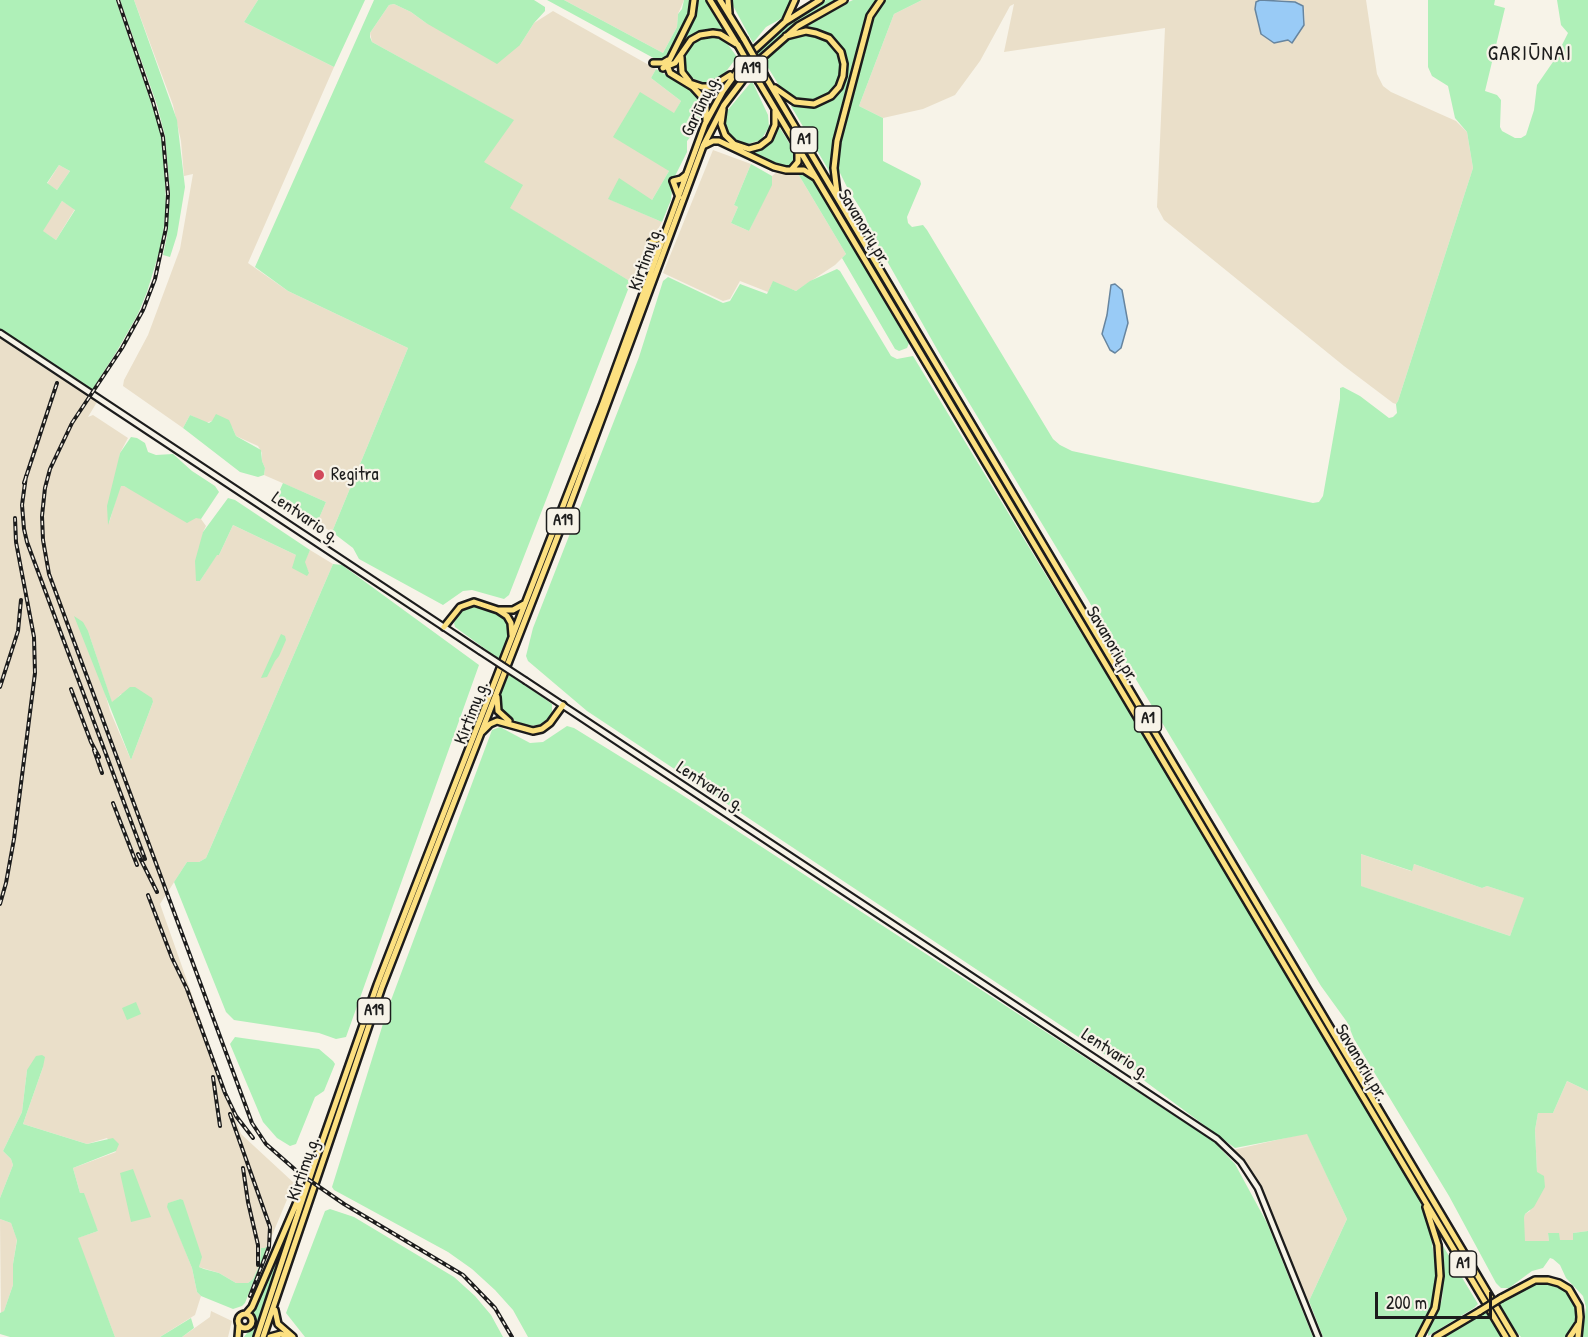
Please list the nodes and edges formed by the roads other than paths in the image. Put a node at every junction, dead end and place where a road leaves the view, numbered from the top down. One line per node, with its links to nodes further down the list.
1 (694, 0): 13 (highway)
2 (711, 0): 12 (highway, Savanorių pr. / A1)
3 (720, 0): 9 (highway, Savanorių pr. / A1)
4 (728, 0): 9 (highway)
5 (795, 0): 10 (highway)
6 (820, 0): 10 (highway, Gariūnų g. / A19)
7 (844, 0): 11 (highway, Gariūnų g. / A19)
8 (880, 0): 33 (highway)
9 (729, 15): 19 (highway, Savanorių pr. / A1, bridge)
10 (785, 22): 17 (highway, Gariūnų g. / A19)
11 (783, 37): 19 (highway); 21 (highway, Gariūnų g. / A19)
12 (738, 45): 14 (highway); 22 (highway, Savanorių pr. / A1, bridge)
13 (670, 57): 15 (highway); 16 (highway)
14 (681, 57): 16 (highway); 20 (highway)
15 (653, 63)
16 (667, 70): 18 (highway)
17 (736, 70): 20 (highway); 23 (highway, Gariūnų g. / A19)
18 (686, 81): 20 (highway); 23 (highway)
19 (770, 83): 33 (highway, Savanorių pr. / A1)
20 (693, 84)
21 (724, 105): 24 (highway, Kirtimų g. / A19); 26 (highway)
22 (776, 109): 25 (highway, Savanorių pr. / A1); 26 (highway)
23 (705, 124): 27 (highway, Gariūnų g. / A19)
24 (704, 146): 28 (highway); 41 (highway, Kirtimų g. / A19)
25 (798, 148): 29 (highway); 31 (highway, Savanorių pr. / A1)
26 (749, 149): 28 (highway)
27 (693, 158): 30 (highway, Kirtimų g. / A19)
28 (764, 163): 29 (highway)
29 (792, 169): 31 (highway)
30 (687, 174): 32 (highway, Kirtimų g. / A19); 32 (highway)
31 (816, 178): 46 (highway, Savanorių pr. / A1)
32 (679, 197): 34 (highway, Kirtimų g. / A19)
33 (838, 197): 50 (highway, Savanorių pr. / A1)
34 (664, 236): 35 (highway, Kirtimų g. / A19); 35 (highway)
35 (658, 255): 37 (highway, Kirtimų g. / A19)
36 (0, 333): 39 (main road, Lentvario g.)
37 (526, 603): 38 (highway); 40 (highway, Kirtimų g. / A19)
38 (498, 610): 39 (highway); 40 (highway)
39 (444, 627): 42 (main road, Lentvario g., bridge)
40 (512, 637): 45 (highway, Kirtimų g. / A19)
41 (498, 689): 43 (highway); 44 (highway, Kirtimų g. / A19)
42 (563, 705): 43 (highway); 58 (main road, Lentvario g.)
43 (513, 724): 44 (highway)
44 (480, 734): 47 (highway, Kirtimų g. / A19)
45 (314, 1165): 48 (highway); 54 (highway, Kirtimų g. / A19)
46 (1420, 1191): 59 (highway); 61 (highway, Savanorių pr. / A1)
47 (275, 1304): 55 (highway, Kirtimų g. / A19); 57 (highway)
48 (246, 1314): 51 (highway); 52 (highway)
49 (1580, 1317): 60 (highway, bridge); 64 (highway); 65 (highway)
50 (1506, 1324): 62 (highway, Savanorių pr. / A1); 63 (highway)
51 (239, 1325): 52 (highway); 53 (highway)
52 (246, 1329): 53 (highway)
53 (240, 1337)
54 (258, 1337)
55 (264, 1337)
56 (270, 1337): 57 (highway)
57 (291, 1337)
58 (1318, 1337)
59 (1420, 1337)
60 (1436, 1337)
61 (1506, 1337)
62 (1514, 1337)
63 (1518, 1337)
64 (1570, 1337)
65 (1578, 1337)

